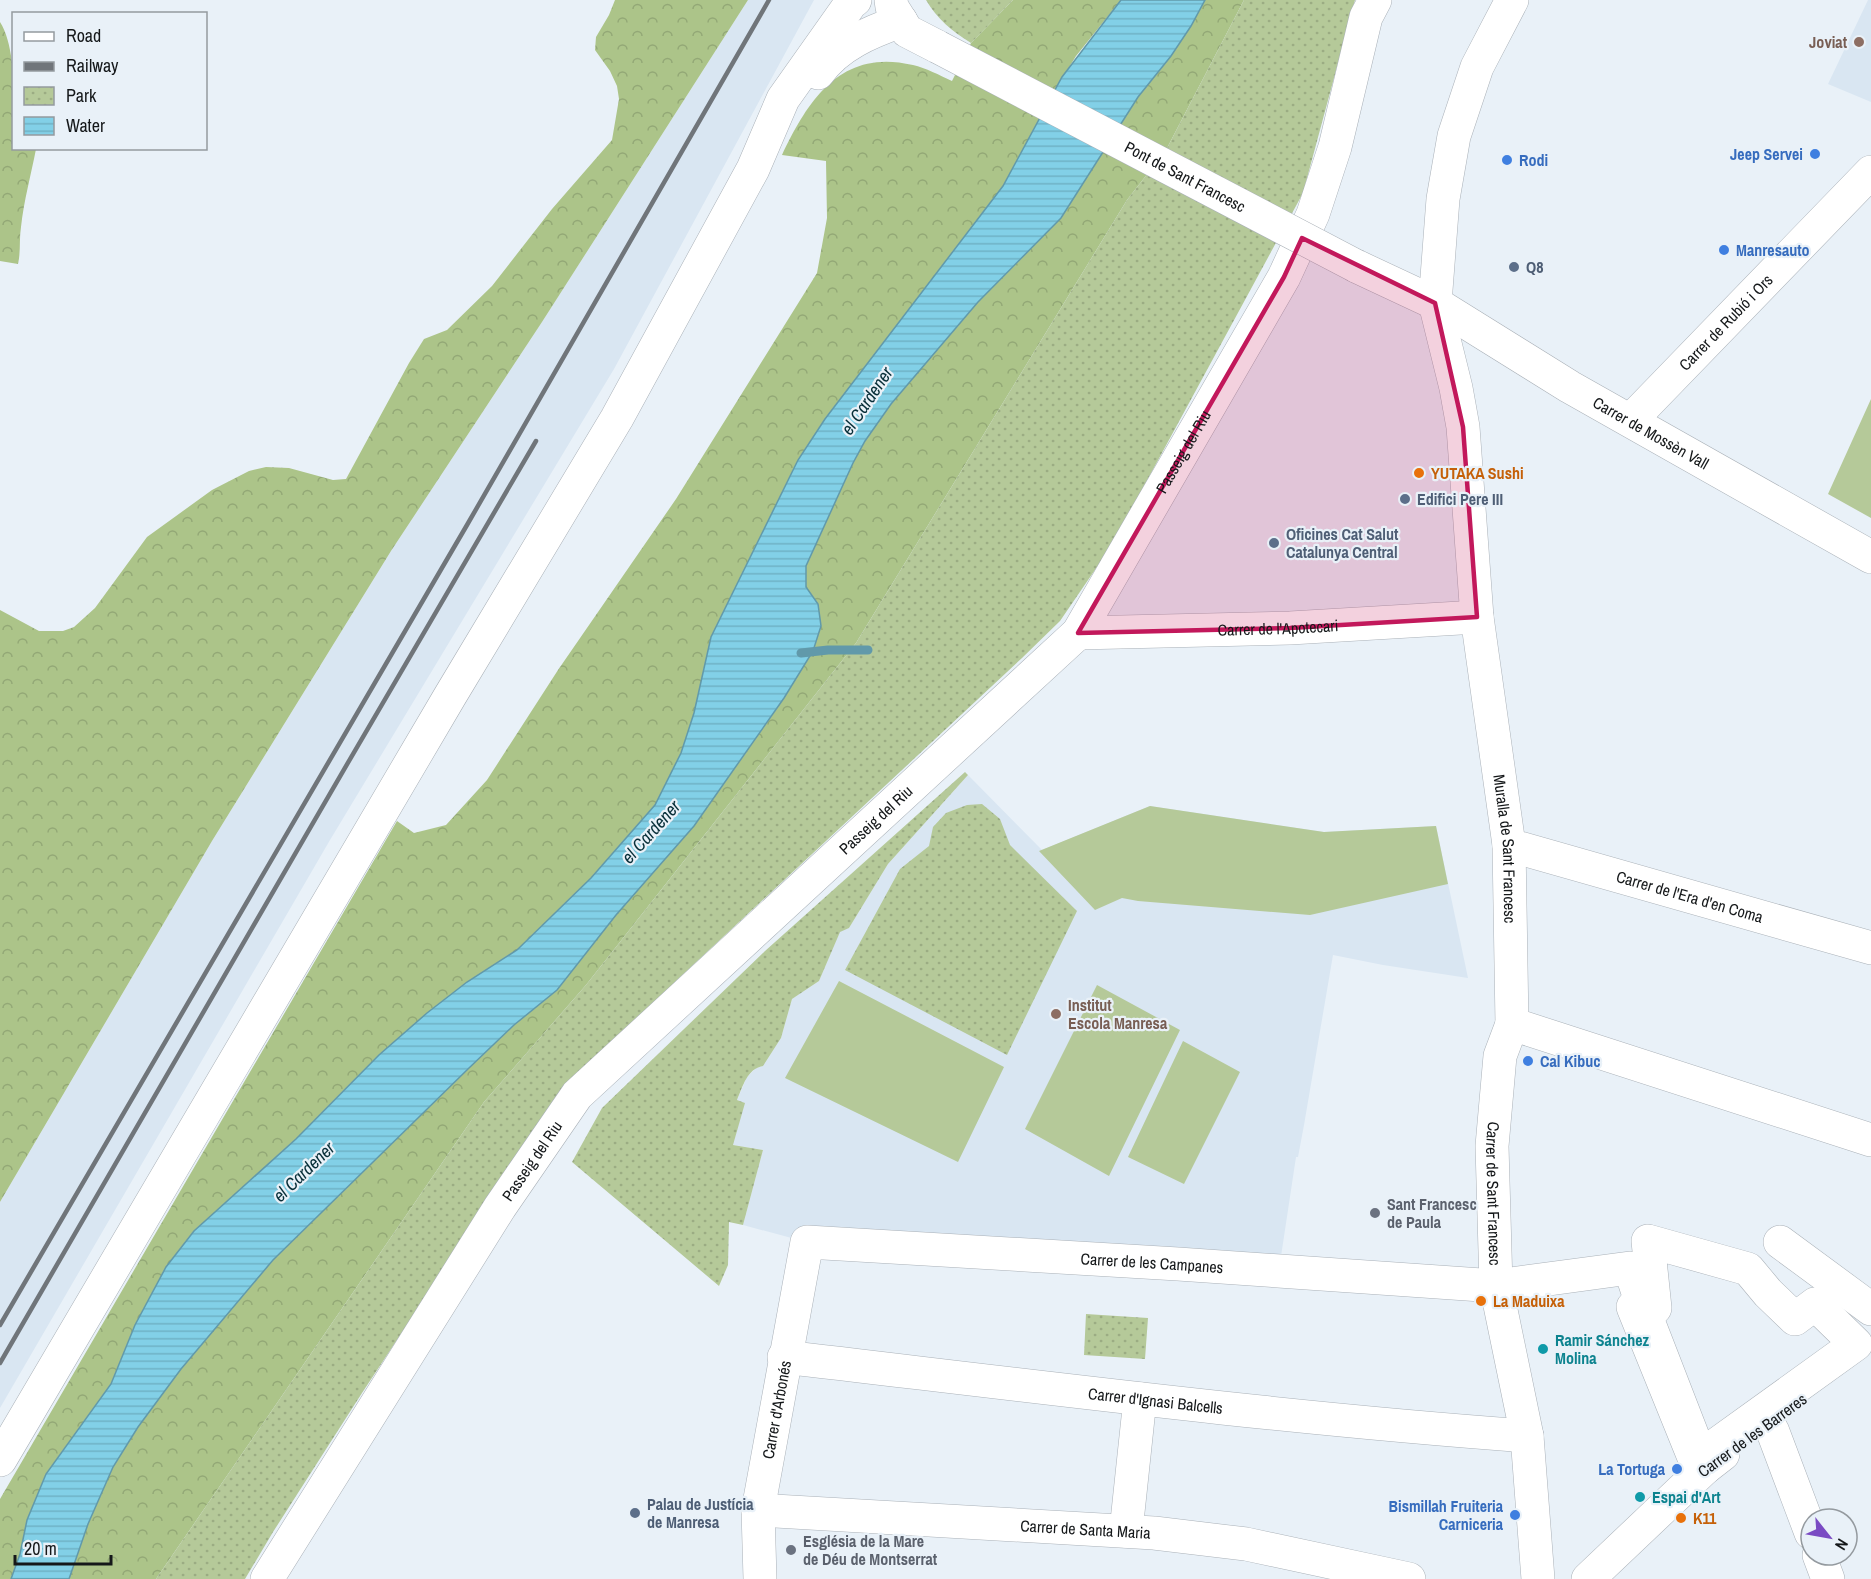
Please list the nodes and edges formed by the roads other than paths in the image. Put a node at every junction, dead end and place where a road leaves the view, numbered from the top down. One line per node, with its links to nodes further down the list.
1 (855, 0): 5 (street)
2 (1375, 0): 11 (street, Passeig del Riu)
3 (1512, 0): 7 (street, Muralla de Sant Francesc)
4 (896, 10): 5 (street); 7 (street, Pont de Sant Francesc, bridge)
5 (753, 169): 26 (street)
6 (1871, 172): 8 (street, Carrer de Rubió i Ors)
7 (1435, 303): 8 (street, Carrer de Mossèn Vall); 10 (street, Muralla de Sant Francesc)
8 (1631, 420): 9 (street, Carrer de Mossèn Vall)
9 (1871, 557)
10 (1477, 617): 11 (street, Carrer de l'Apotecari); 12 (street, Muralla de Sant Francesc)
11 (1078, 633): 31 (street, Passeig del Riu)
12 (1509, 845): 13 (street, Carrer de l'Era d'en Coma); 14 (street, Muralla de Sant Francesc)
13 (1871, 948)
14 (1512, 1024): 15 (street); 18 (street, Carrer de Sant Francesc)
15 (1871, 1140)
16 (807, 1242): 18 (street, Carrer de les Campanes); 22 (street, Carrer d'Arbonés)
17 (1780, 1242): 20 (street)
18 (1496, 1286): 19 (street, Carrer de les Campanes); 25 (street, Carrer de Sant Francesc)
19 (1643, 1308): 27 (street); 27 (street)
20 (1871, 1309)
21 (1871, 1349): 24 (street, Carrer de les Barreres)
22 (784, 1357): 23 (street, Carrer d'Ignasi Balcells); 29 (street, Carrer d'Arbonés)
23 (1140, 1399): 25 (street, Carrer d'Ignasi Balcells); 30 (street)
24 (1767, 1421): 27 (street, Carrer de les Barreres); 28 (street)
25 (1527, 1436): 34 (street, Carrer de Sant Francesc)
26 (0, 1460)
27 (1703, 1462): 35 (street, Carrer de les Barreres)
28 (1801, 1507)
29 (758, 1510): 30 (street, Carrer de Santa Maria); 32 (street, Carrer d'Arbonés)
30 (1126, 1531): 33 (street, Carrer de Santa Maria)
31 (267, 1579)
32 (760, 1579)
33 (1409, 1579)
34 (1538, 1579)
35 (1588, 1579)

